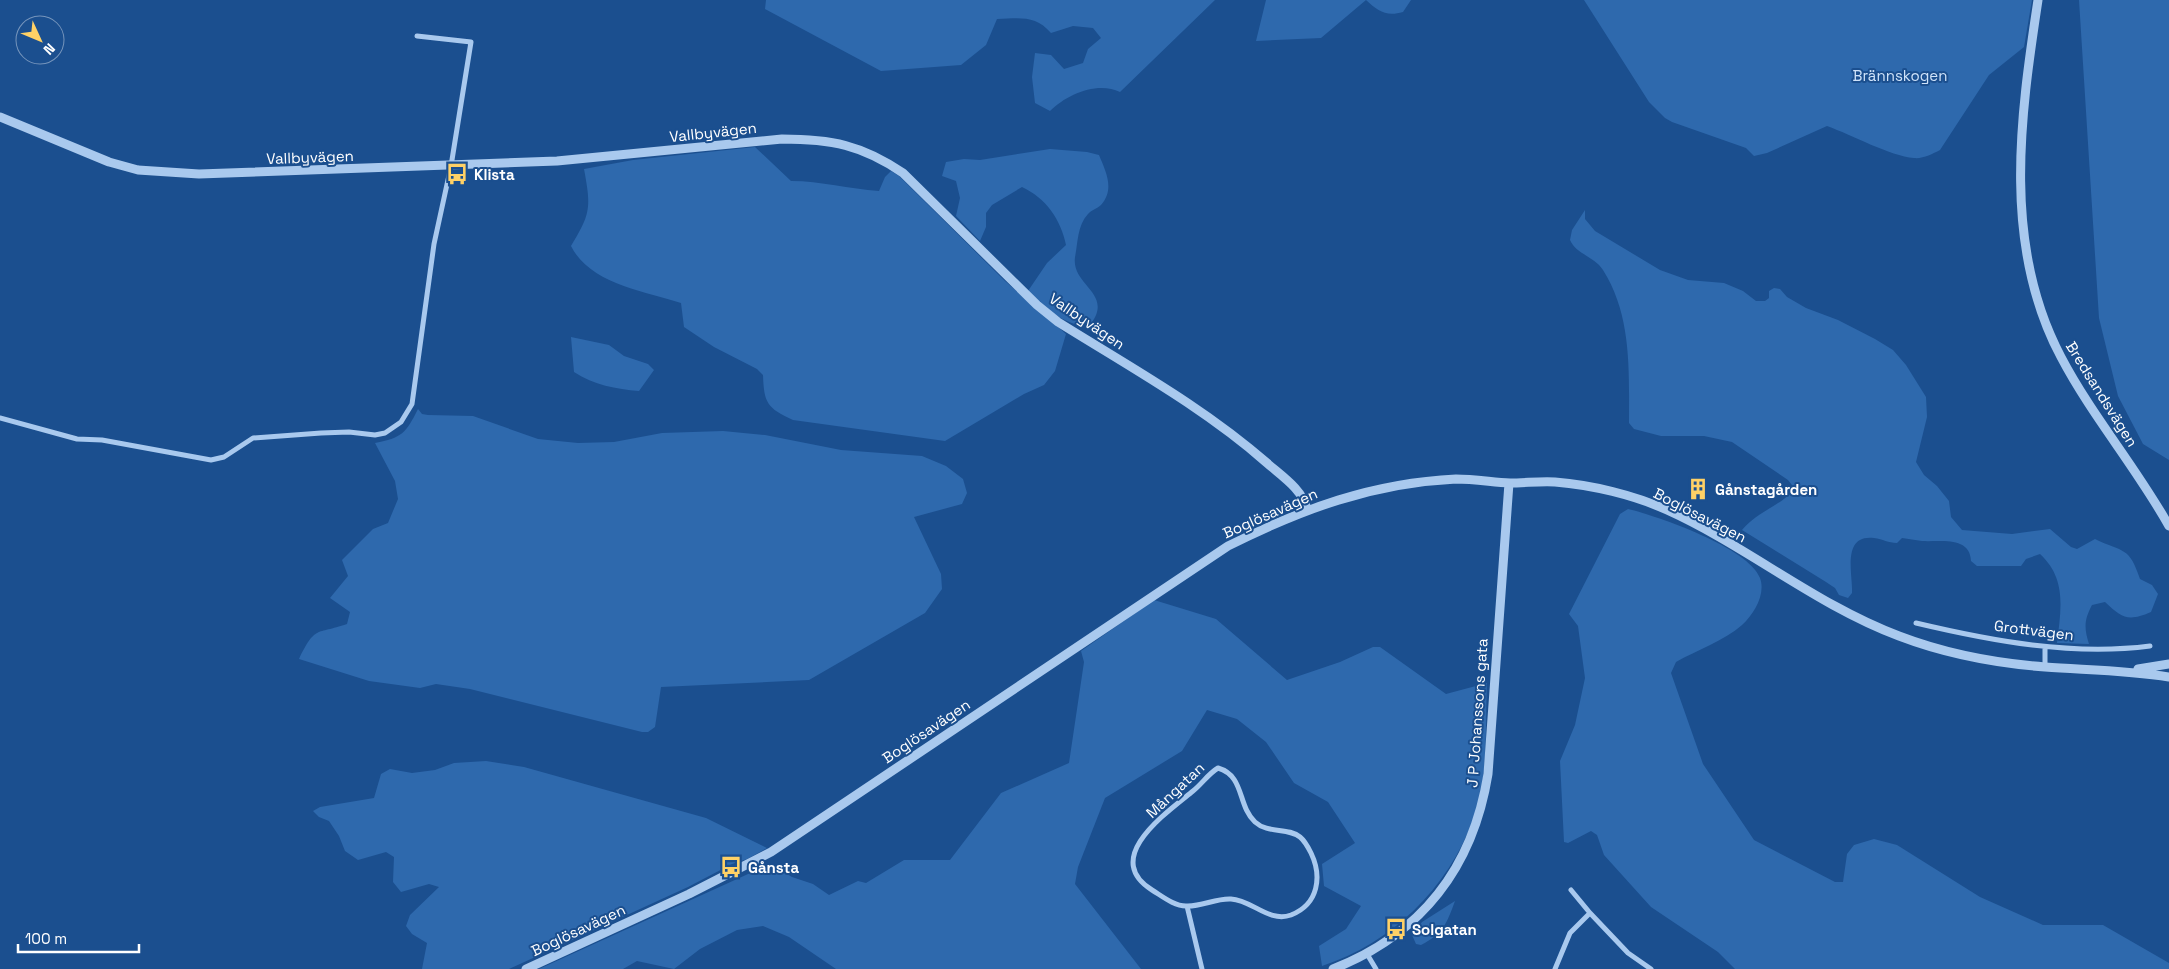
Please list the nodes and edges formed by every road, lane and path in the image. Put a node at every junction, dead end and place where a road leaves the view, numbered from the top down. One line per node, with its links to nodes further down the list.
1 (2038, 0): 8 (street, Bredsandsvägen)
2 (417, 36): 4 (street)
3 (0, 117): 4 (street, Vallbyvägen)
4 (451, 166): 5 (street); 7 (street, Vallbyvägen)
5 (0, 418)
6 (1509, 483): 7 (street, Boglösavägen); 13 (street, Boglösavägen); 19 (street, J P Johanssons gata)
7 (1307, 509): 20 (street, Boglösavägen)
8 (2169, 526)
9 (1916, 623): 11 (street, Grottvägen)
10 (2150, 646): 11 (street, Grottvägen)
11 (2044, 647): 13 (street)
12 (2169, 664): 14 (street, Boglösavägen)
13 (2045, 667): 14 (street, Boglösavägen)
14 (2131, 670): 15 (street, Boglösavägen)
15 (2169, 677)
16 (1571, 890): 18 (street)
17 (1187, 906): 17 (street, Mångatan); 21 (street)
18 (1590, 913): 24 (street); 25 (street)
19 (1367, 954): 22 (street, J P Johanssons gata); 23 (street)
20 (526, 969)
21 (1202, 969)
22 (1333, 969)
23 (1376, 969)
24 (1555, 969)
25 (1651, 969)

